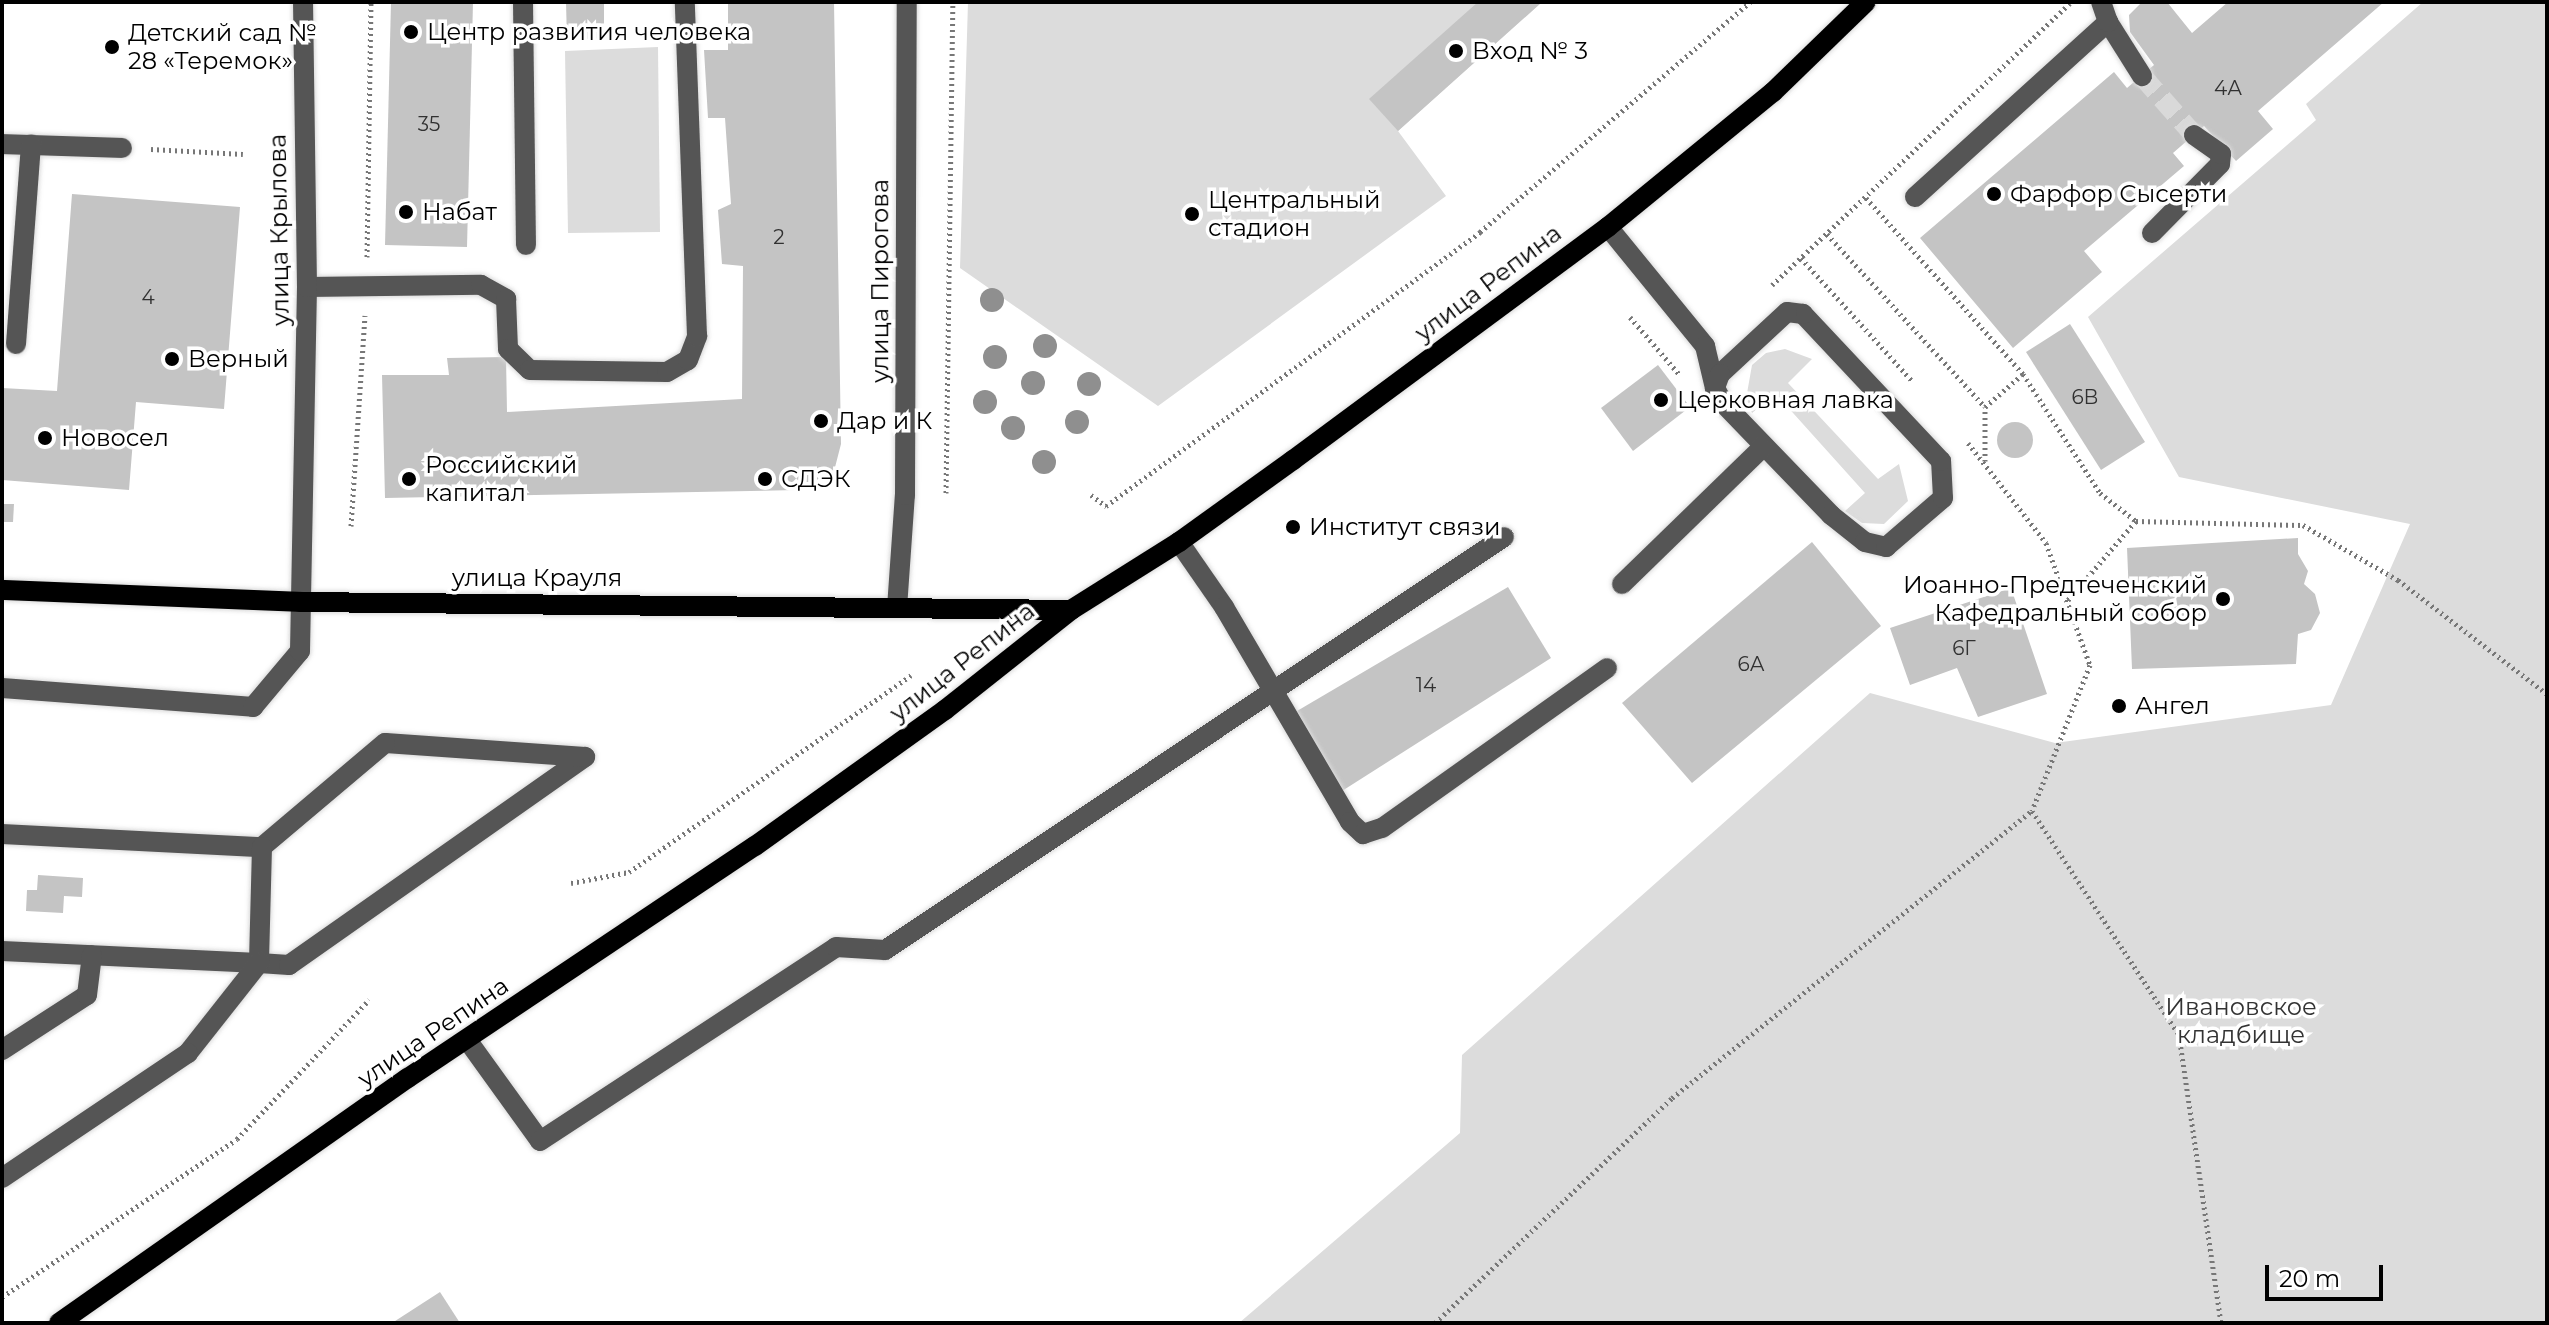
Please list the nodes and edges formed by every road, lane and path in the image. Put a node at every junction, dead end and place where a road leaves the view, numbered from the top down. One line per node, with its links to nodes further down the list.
1 (303, 2): 23 (street, улица Крылова)
2 (523, 2): 22 (street)
3 (685, 2): 23 (street)
4 (907, 2): 41 (street, улица Пирогова)
5 (953, 2): 33 (path)
6 (1750, 2): 34 (path)
7 (1866, 2): 19 (main road, улица Репина)
8 (2071, 2): 18 (path)
9 (2101, 2): 10 (street)
10 (2108, 22): 11 (street); 17 (street)
11 (2142, 76)
12 (2194, 135): 20 (street)
13 (2, 144): 14 (street)
14 (31, 145): 15 (street); 25 (street)
15 (122, 148): 16 (path)
16 (243, 154)
17 (1915, 197)
18 (1866, 198): 21 (path); 28 (path)
19 (1608, 227): 26 (street); 37 (main road, улица Репина)
20 (2152, 233)
21 (1827, 234): 24 (path); 30 (path)
22 (526, 245)
23 (307, 287): 40 (street, улица Крылова)
24 (1769, 287)
25 (16, 344)
26 (1705, 346): 27 (path); 29 (street)
27 (1678, 372)
28 (2023, 374): 30 (path); 35 (path)
29 (1715, 388): 31 (street); 31 (street)
30 (1985, 407): 32 (path)
31 (1762, 448): 38 (street)
32 (1985, 462)
33 (946, 493)
34 (1091, 495)
35 (2136, 521): 47 (path); 48 (path)
36 (1504, 537): 46 (street)
37 (1179, 542): 42 (main road, улица Репина); 46 (street)
38 (1622, 584)
39 (2, 590): 40 (main road, улица Крауля)
40 (300, 602): 41 (main road, улица Крауля); 45 (street, улица Крылова)
41 (897, 608): 42 (main road, улица Крауля)
42 (1071, 610): 56 (main road, улица Репина)
43 (1607, 668): 46 (street)
44 (911, 675): 51 (path)
45 (2, 688)
46 (1271, 689): 56 (street)
47 (2547, 694)
48 (2032, 811): 61 (path); 62 (path)
49 (2, 834): 50 (street)
50 (262, 847): 54 (street); 54 (street)
51 (571, 883)
52 (2, 951): 53 (street)
53 (92, 955): 54 (street); 57 (street)
54 (259, 963): 58 (street)
55 (369, 1000): 59 (path)
56 (468, 1041): 60 (main road, улица Репина)
57 (2, 1050)
58 (2, 1178)
59 (2, 1297)
60 (59, 1323)
61 (1435, 1323)
62 (2221, 1323)

